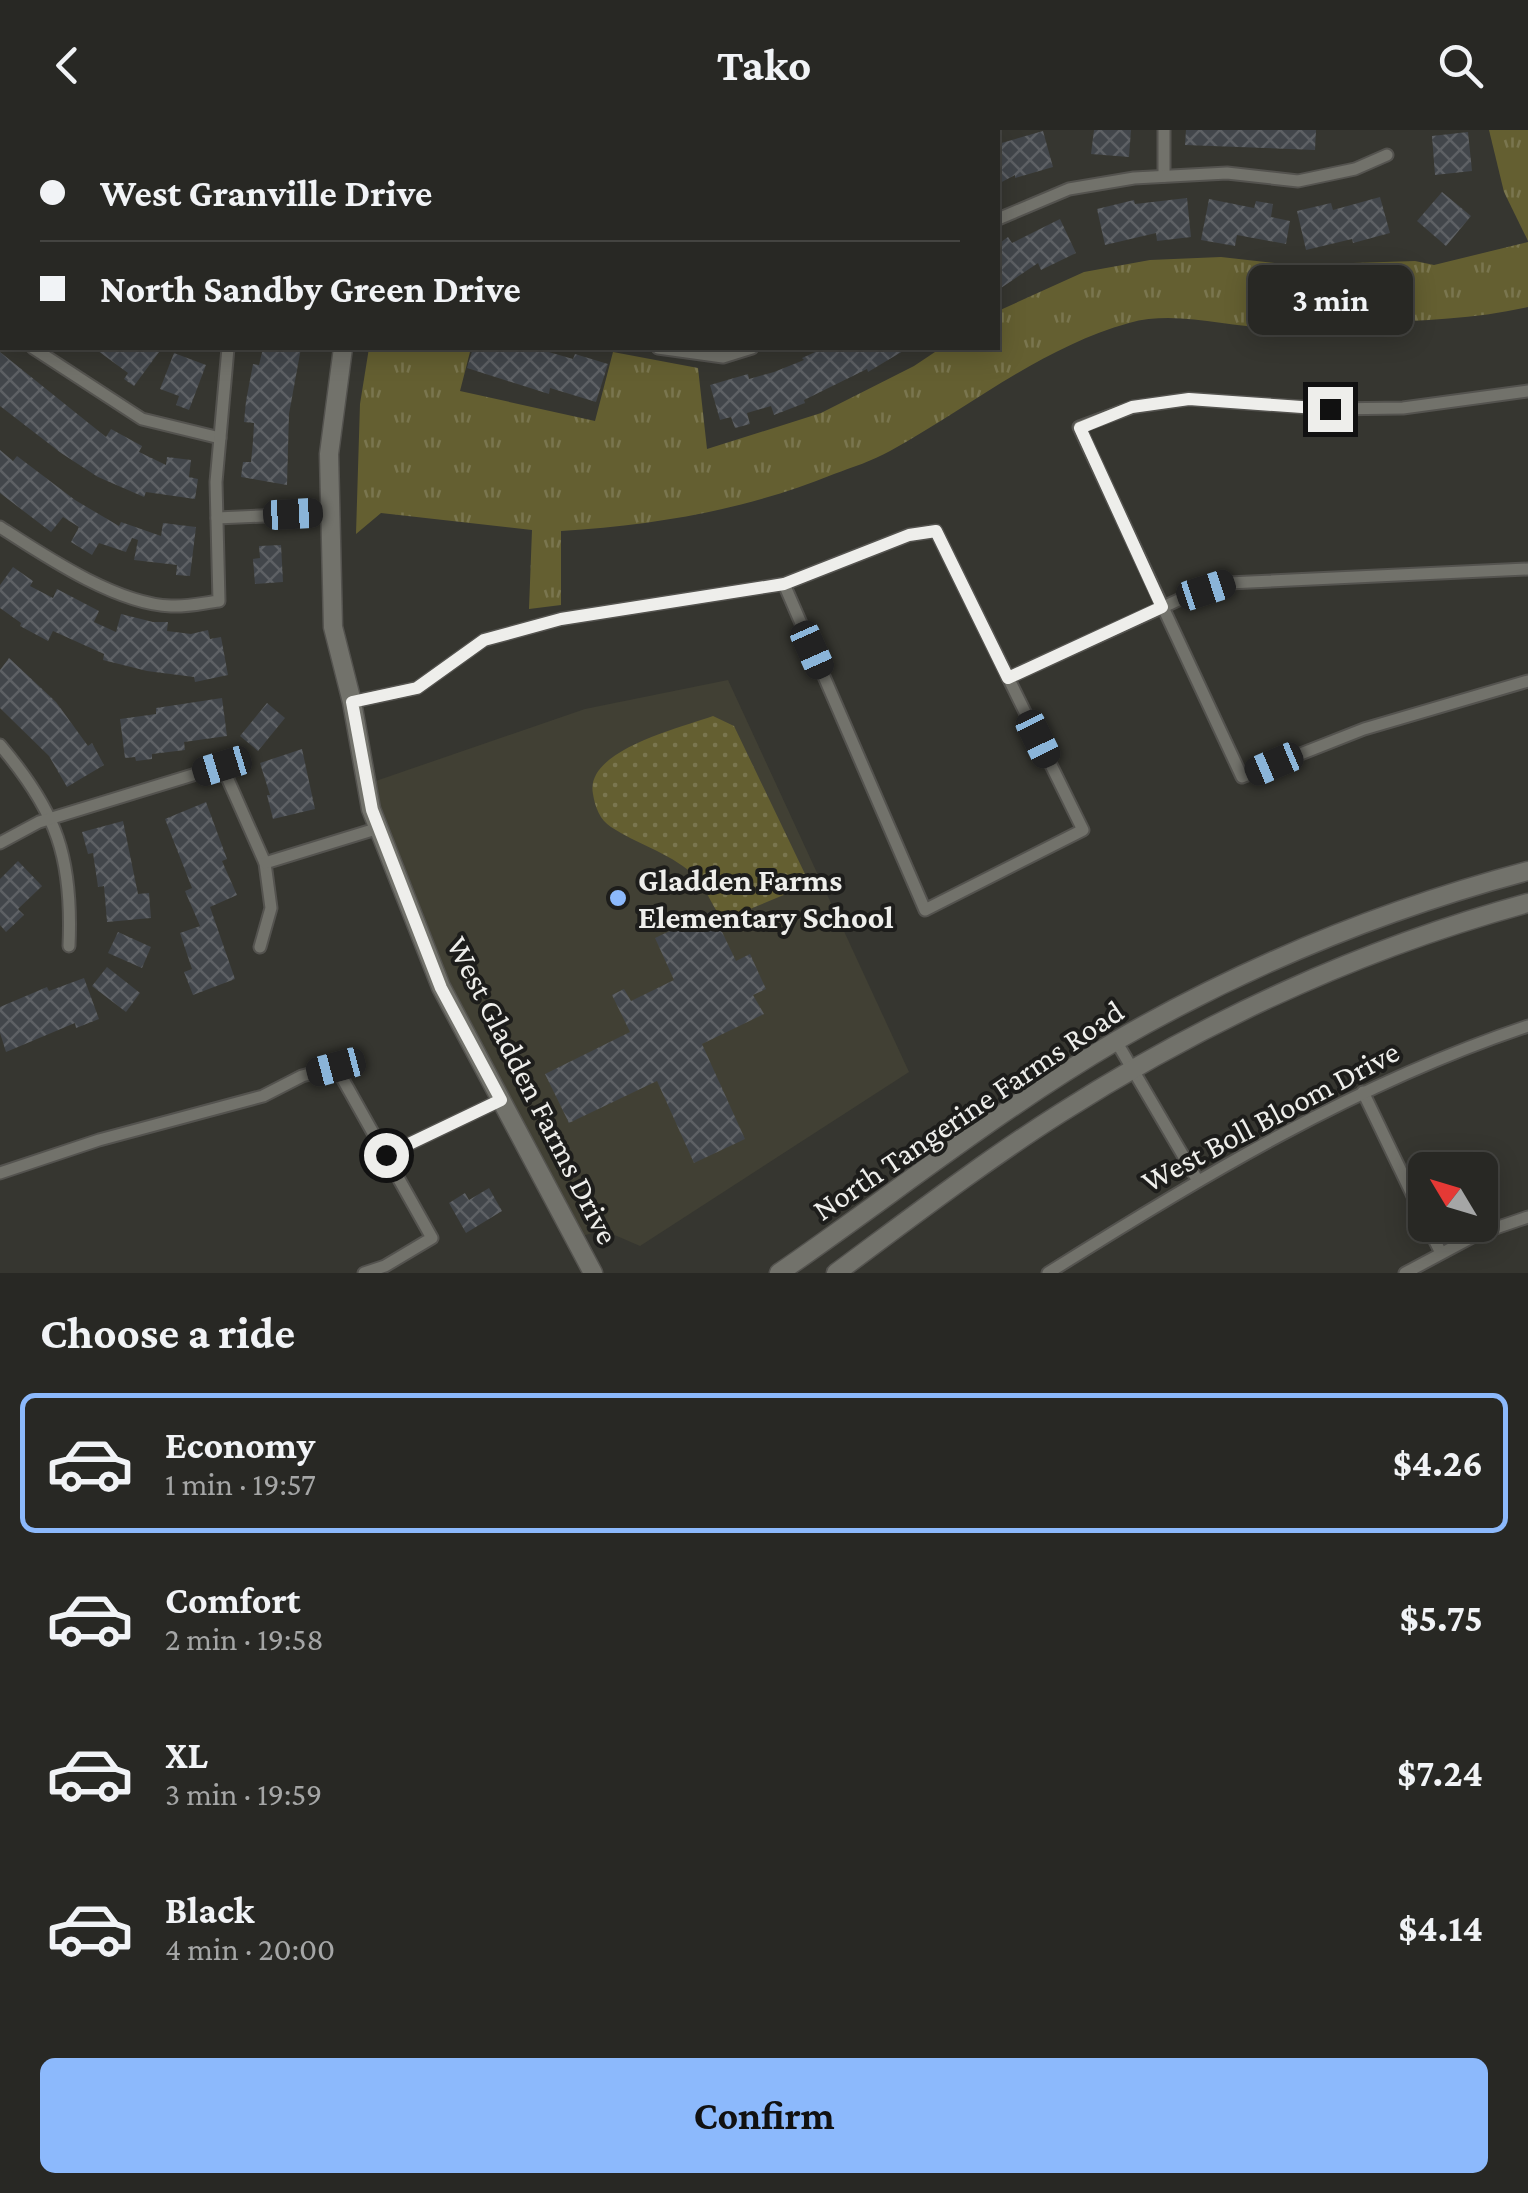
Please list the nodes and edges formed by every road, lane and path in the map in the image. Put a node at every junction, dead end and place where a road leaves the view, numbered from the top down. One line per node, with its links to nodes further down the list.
1 (1164, 130): 3 (street)
2 (1387, 155): 3 (street)
3 (1164, 176): 4 (street)
4 (1000, 217)
5 (36, 350): 11 (street)
6 (228, 350): 11 (street)
7 (343, 350): 12 (main road, West Gladden Farms Drive)
8 (672, 350): 9 (street)
9 (745, 350)
10 (1528, 391): 17 (street)
11 (220, 438): 13 (street)
12 (331, 513): 13 (street); 20 (main road, West Gladden Farms Drive)
13 (216, 518): 14 (street)
14 (0, 527)
15 (1528, 570): 17 (street)
16 (784, 584): 18 (street); 18 (street); 20 (street)
17 (1162, 607): 18 (street); 19 (street)
18 (1008, 678)
19 (1528, 681)
20 (352, 702): 23 (main road, West Gladden Farms Drive)
21 (0, 745): 22 (street)
22 (51, 818): 24 (street); 25 (street); 28 (street)
23 (378, 828): 25 (street); 34 (main road, West Gladden Farms Drive)
24 (0, 844)
25 (266, 863): 29 (street)
26 (1528, 871): 31 (main road, North Tangerine Farms Road)
27 (1528, 904): 32 (main road, North Tangerine Farms Road)
28 (69, 946)
29 (260, 947)
30 (1528, 1026): 33 (street, West Boll Bloom Drive)
31 (1116, 1041): 32 (street); 44 (main road, North Tangerine Farms Road)
32 (1132, 1072): 37 (street); 45 (main road, North Tangerine Farms Road)
33 (1363, 1092): 37 (street, West Boll Bloom Drive); 38 (street)
34 (501, 1100): 35 (street); 43 (main road, West Gladden Farms Drive)
35 (386, 1155): 36 (street); 42 (street)
36 (0, 1173)
37 (1198, 1181): 46 (street, West Boll Bloom Drive)
38 (1408, 1186)
39 (1528, 1217): 41 (street)
40 (1436, 1242): 41 (street)
41 (1441, 1253): 47 (street)
42 (364, 1273)
43 (594, 1273)
44 (779, 1273)
45 (836, 1273)
46 (1048, 1273)
47 (1405, 1273)

